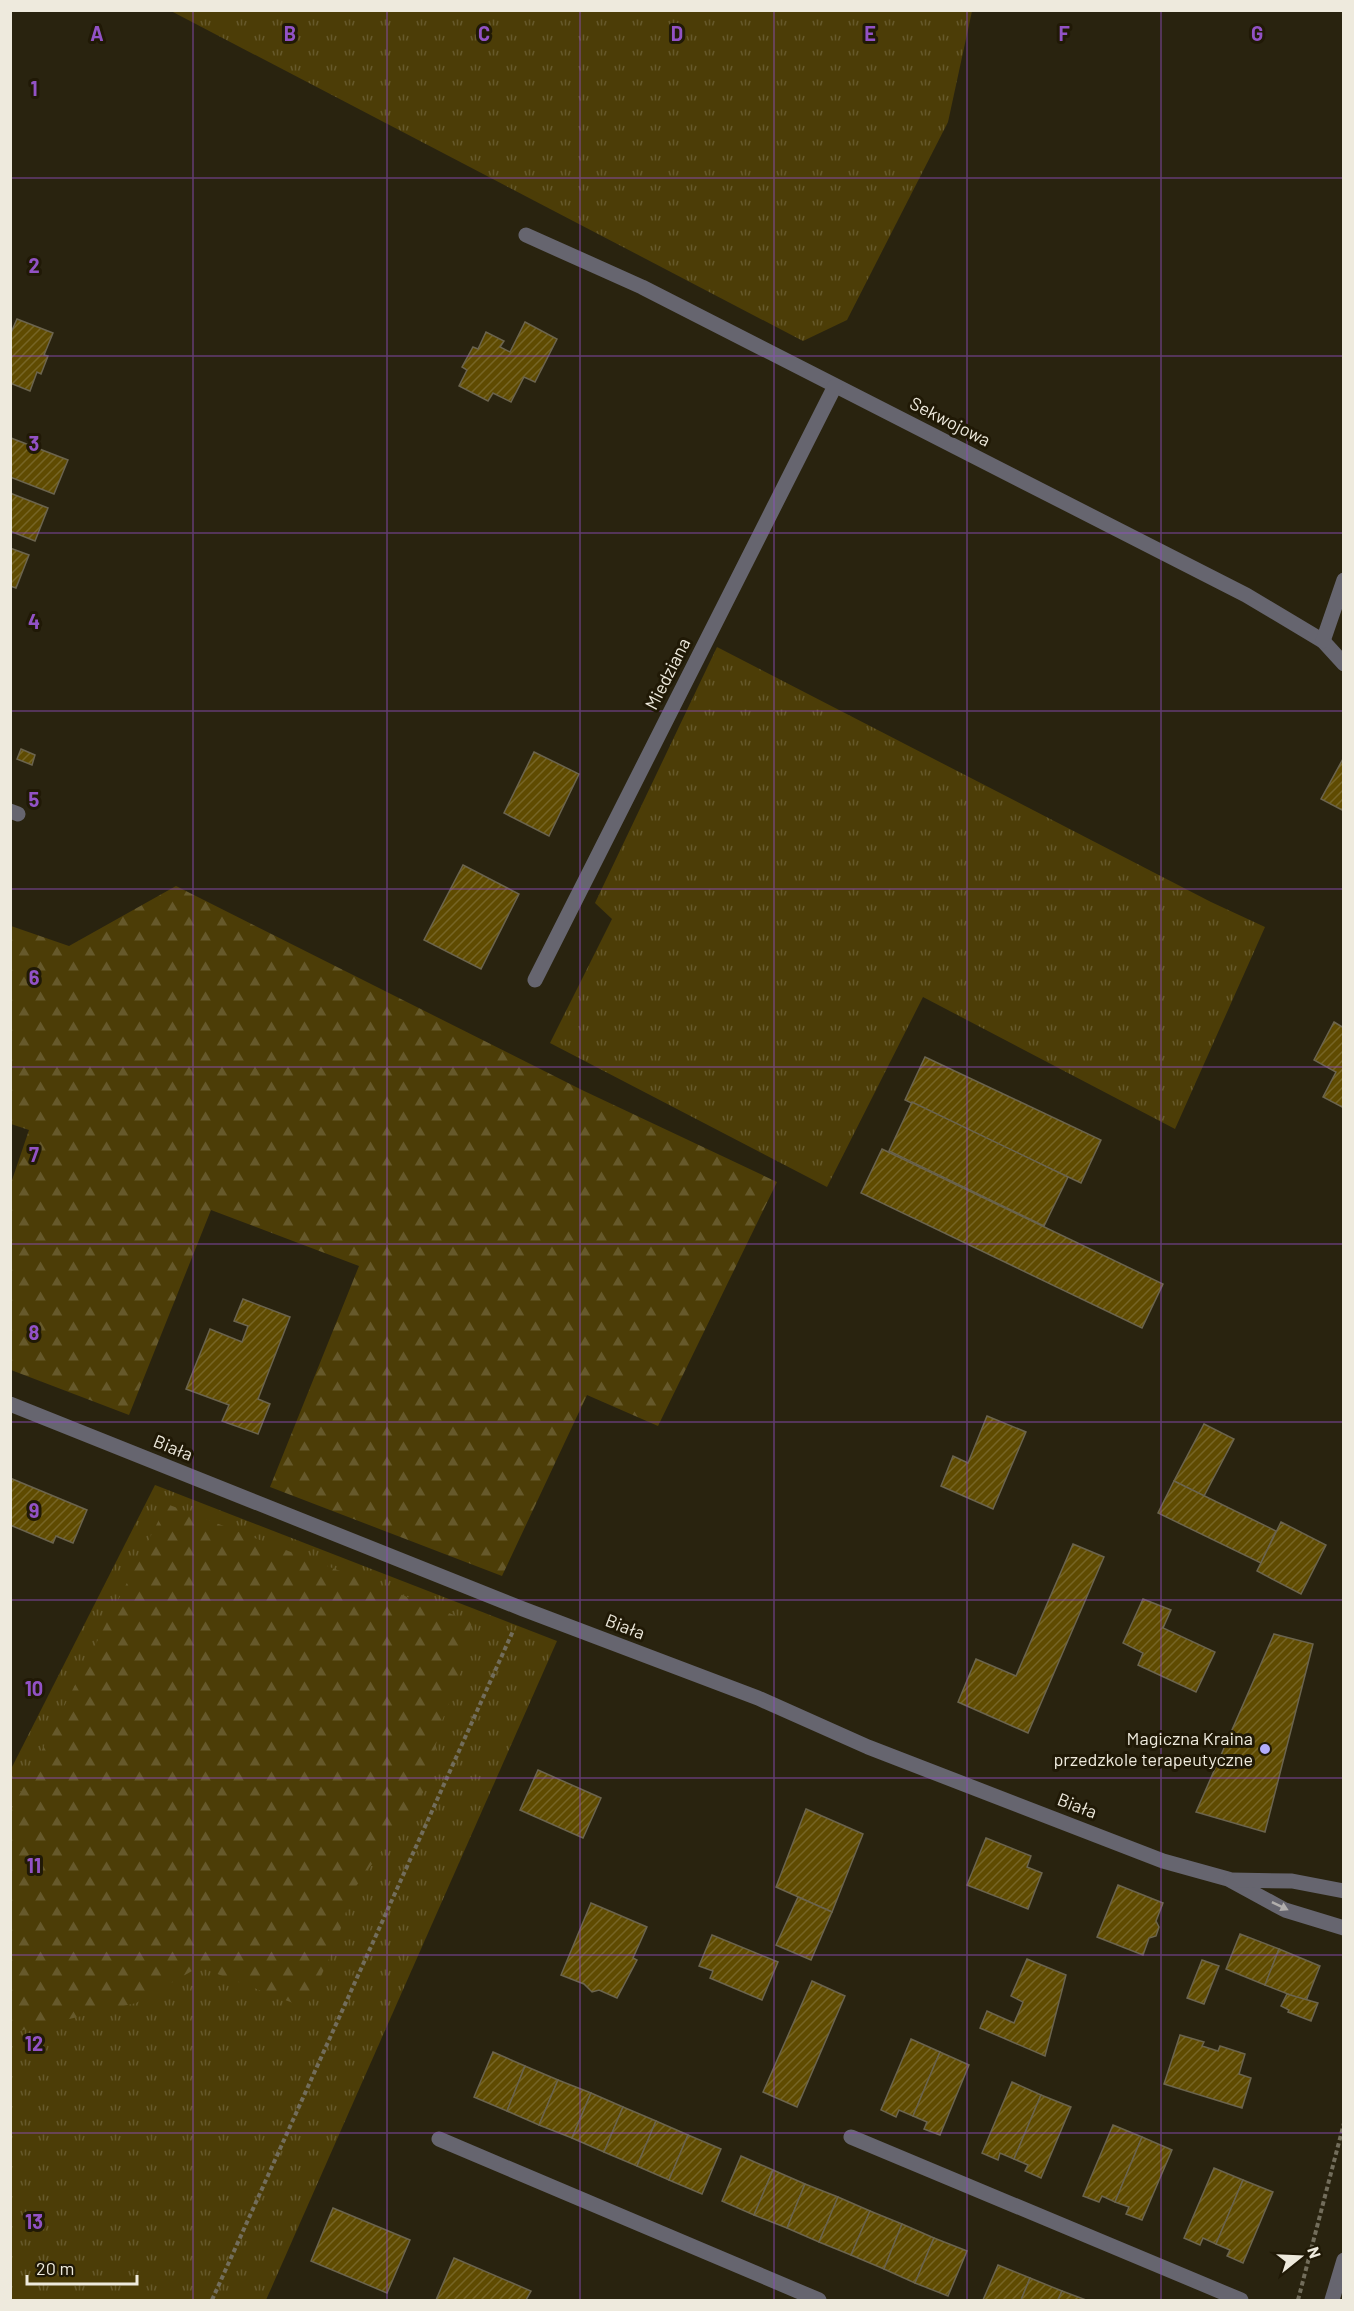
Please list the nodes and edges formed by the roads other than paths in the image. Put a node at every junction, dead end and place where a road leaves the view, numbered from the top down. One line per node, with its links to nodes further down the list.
1 (526, 235): 2 (street, Sekwojowa)
2 (835, 386): 4 (street, Sekwojowa); 6 (street, Miedziana)
3 (1344, 580): 4 (street)
4 (1323, 640): 5 (street, Sekwojowa)
5 (1344, 664)
6 (535, 980)
7 (10, 1404): 8 (street, Biała)
8 (1228, 1880): 9 (street, Biała); 10 (street, Biała, one-way to 10)
9 (1344, 1891)
10 (1344, 1928)
11 (851, 2137): 15 (street)
12 (439, 2139): 14 (street)
13 (1344, 2260): 16 (street)
14 (819, 2301)
15 (1241, 2301)
16 (1332, 2301)

